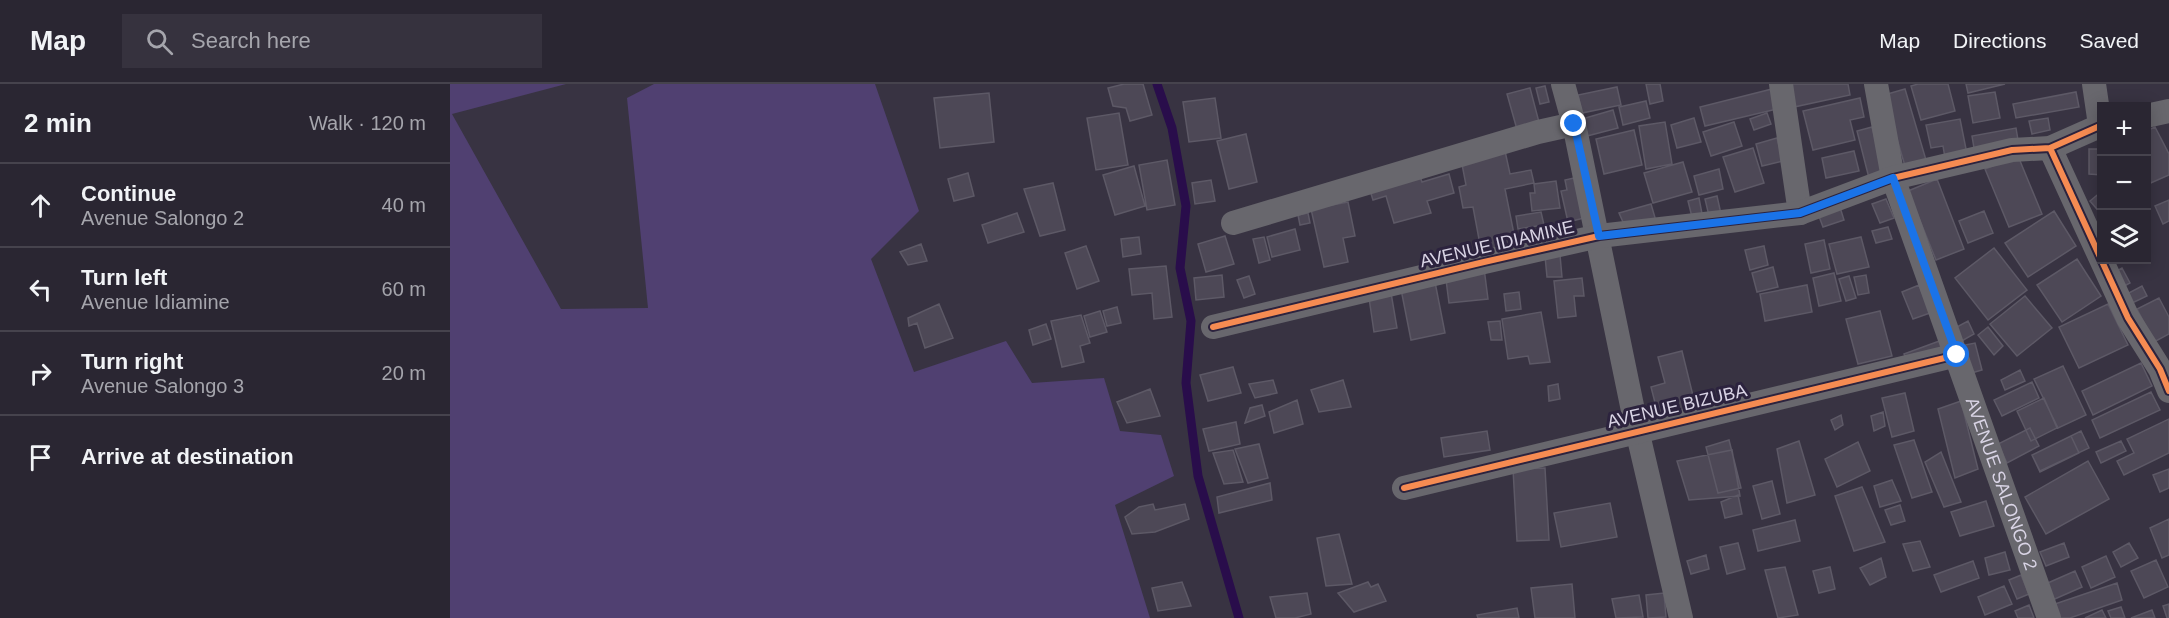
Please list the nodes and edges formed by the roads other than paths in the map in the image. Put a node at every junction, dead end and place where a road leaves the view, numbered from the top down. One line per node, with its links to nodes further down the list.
1 (1563, 84): 8 (street)
2 (1781, 84): 12 (street)
3 (1876, 84): 11 (street, AVENUE SALONGO 2)
4 (2094, 84): 5 (street)
5 (2097, 102)
6 (2169, 111): 7 (street)
7 (2151, 115)
8 (1574, 124): 13 (street); 14 (street)
9 (2097, 127): 10 (street, AVENUE IDIAMINE)
10 (2050, 148): 11 (street, AVENUE IDIAMINE); 17 (street)
11 (1893, 178): 12 (street, AVENUE IDIAMINE); 16 (street, AVENUE SALONGO 2)
12 (1800, 213): 14 (street, AVENUE IDIAMINE)
13 (1233, 223)
14 (1599, 236): 15 (street, AVENUE IDIAMINE); 18 (street)
15 (1213, 327)
16 (1957, 355): 18 (street, AVENUE BIZUBA); 21 (street, AVENUE SALONGO 2)
17 (2169, 391)
18 (1637, 430): 19 (street, AVENUE BIZUBA); 20 (street)
19 (1404, 488)
20 (1681, 618)
21 (2049, 618)

